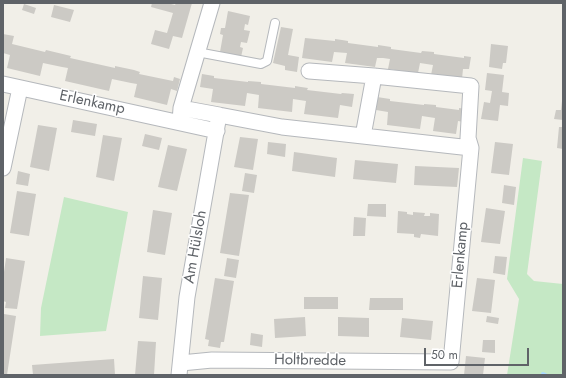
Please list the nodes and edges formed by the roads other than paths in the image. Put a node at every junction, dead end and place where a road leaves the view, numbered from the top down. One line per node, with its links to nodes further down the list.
1 (212, 3): 3 (street)
2 (275, 23): 3 (lane)
3 (197, 52): 8 (street)
4 (309, 71): 5 (street, Erlenkamp)
5 (374, 76): 11 (street); 12 (street, Erlenkamp)
6 (3, 84): 7 (street, Erlenkamp)
7 (20, 88): 8 (street, Erlenkamp); 13 (street)
8 (181, 115): 9 (street, Erlenkamp); 10 (street, Erlenkamp)
9 (219, 115): 10 (street); 11 (street, Erlenkamp)
10 (217, 131): 15 (street, Am Hülsloh)
11 (363, 136): 12 (street, Erlenkamp)
12 (471, 148): 14 (street, Erlenkamp)
13 (3, 168)
14 (451, 362): 15 (street, Holtbredde)
15 (180, 369)

